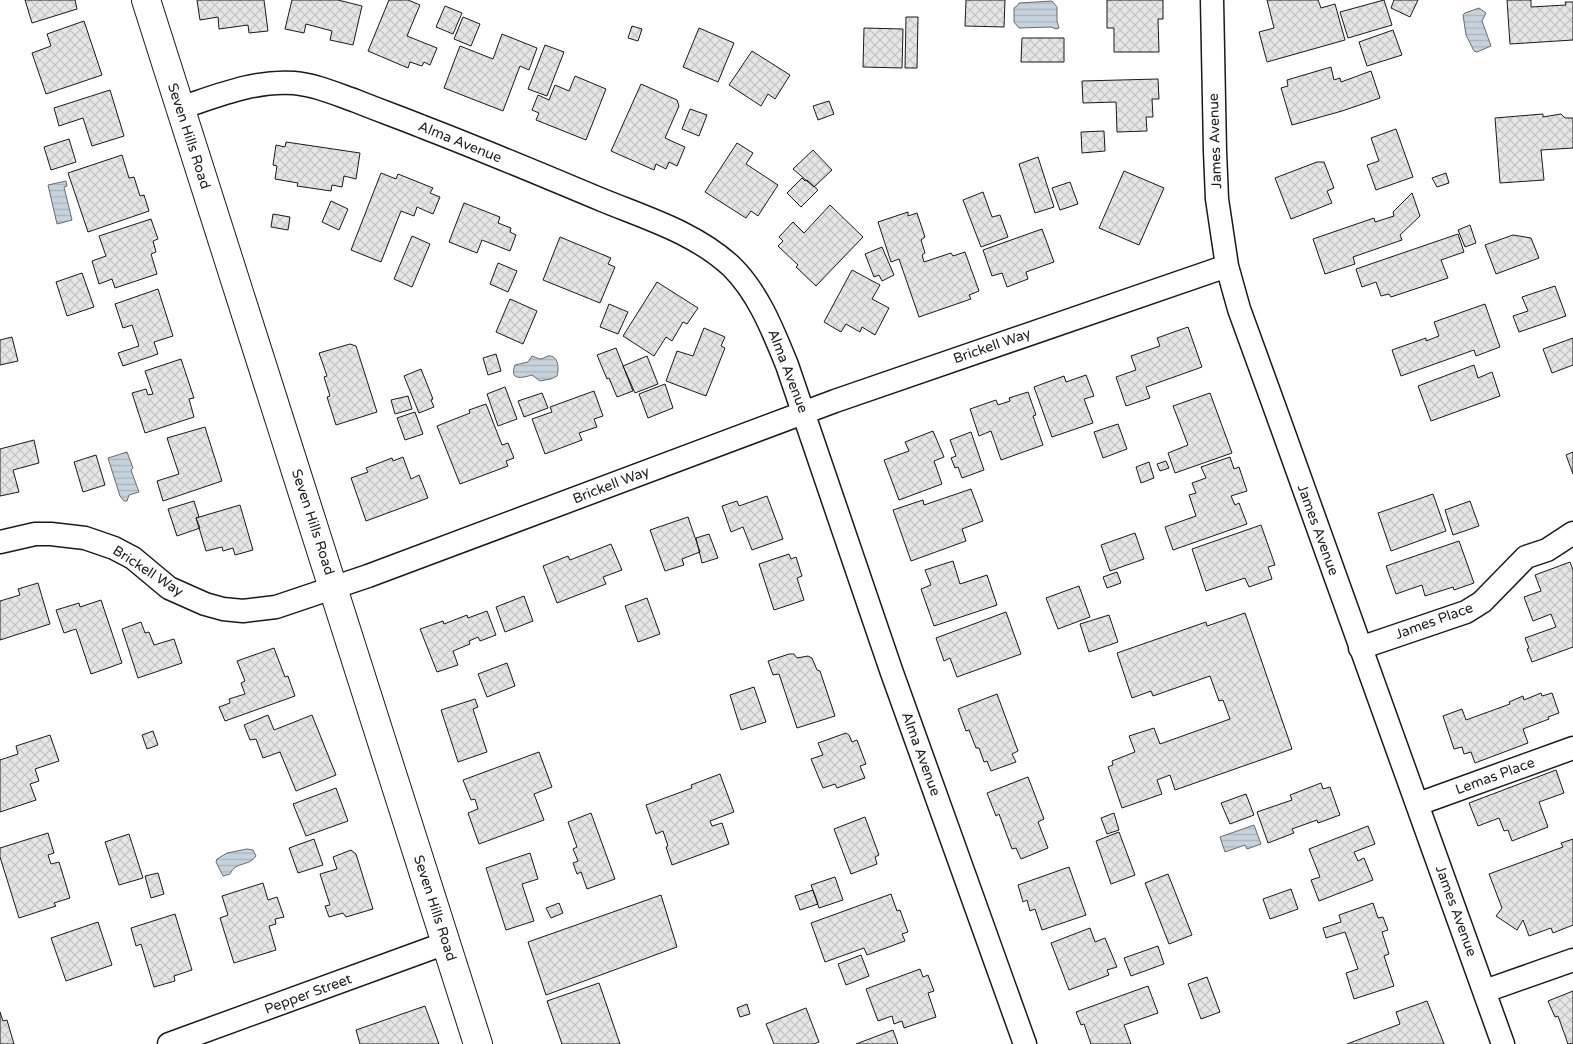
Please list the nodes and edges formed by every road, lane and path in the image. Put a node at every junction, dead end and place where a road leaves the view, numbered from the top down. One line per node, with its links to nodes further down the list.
1 (146, 0): 3 (street, Seven Hills Road)
2 (1212, 0): 4 (street, James Avenue)
3 (180, 108): 5 (street, Alma Avenue); 8 (street, Seven Hills Road)
4 (1227, 266): 5 (street, Brickell Way); 9 (street, James Avenue)
5 (804, 413): 8 (street, Brickell Way); 17 (street, Alma Avenue)
6 (1573, 533): 9 (street, James Place)
7 (0, 542): 8 (street, Brickell Way)
8 (334, 588): 12 (street, Seven Hills Road)
9 (1360, 648): 11 (street, James Avenue)
10 (1573, 748): 11 (street, Lemas Place)
11 (1418, 804): 14 (street, James Avenue)
12 (446, 943): 15 (street, Pepper Street); 16 (street, Seven Hills Road)
13 (1573, 960): 14 (street)
14 (1485, 991): 18 (street, James Avenue)
15 (169, 1044)
16 (478, 1044)
17 (1025, 1044)
18 (1503, 1044)

